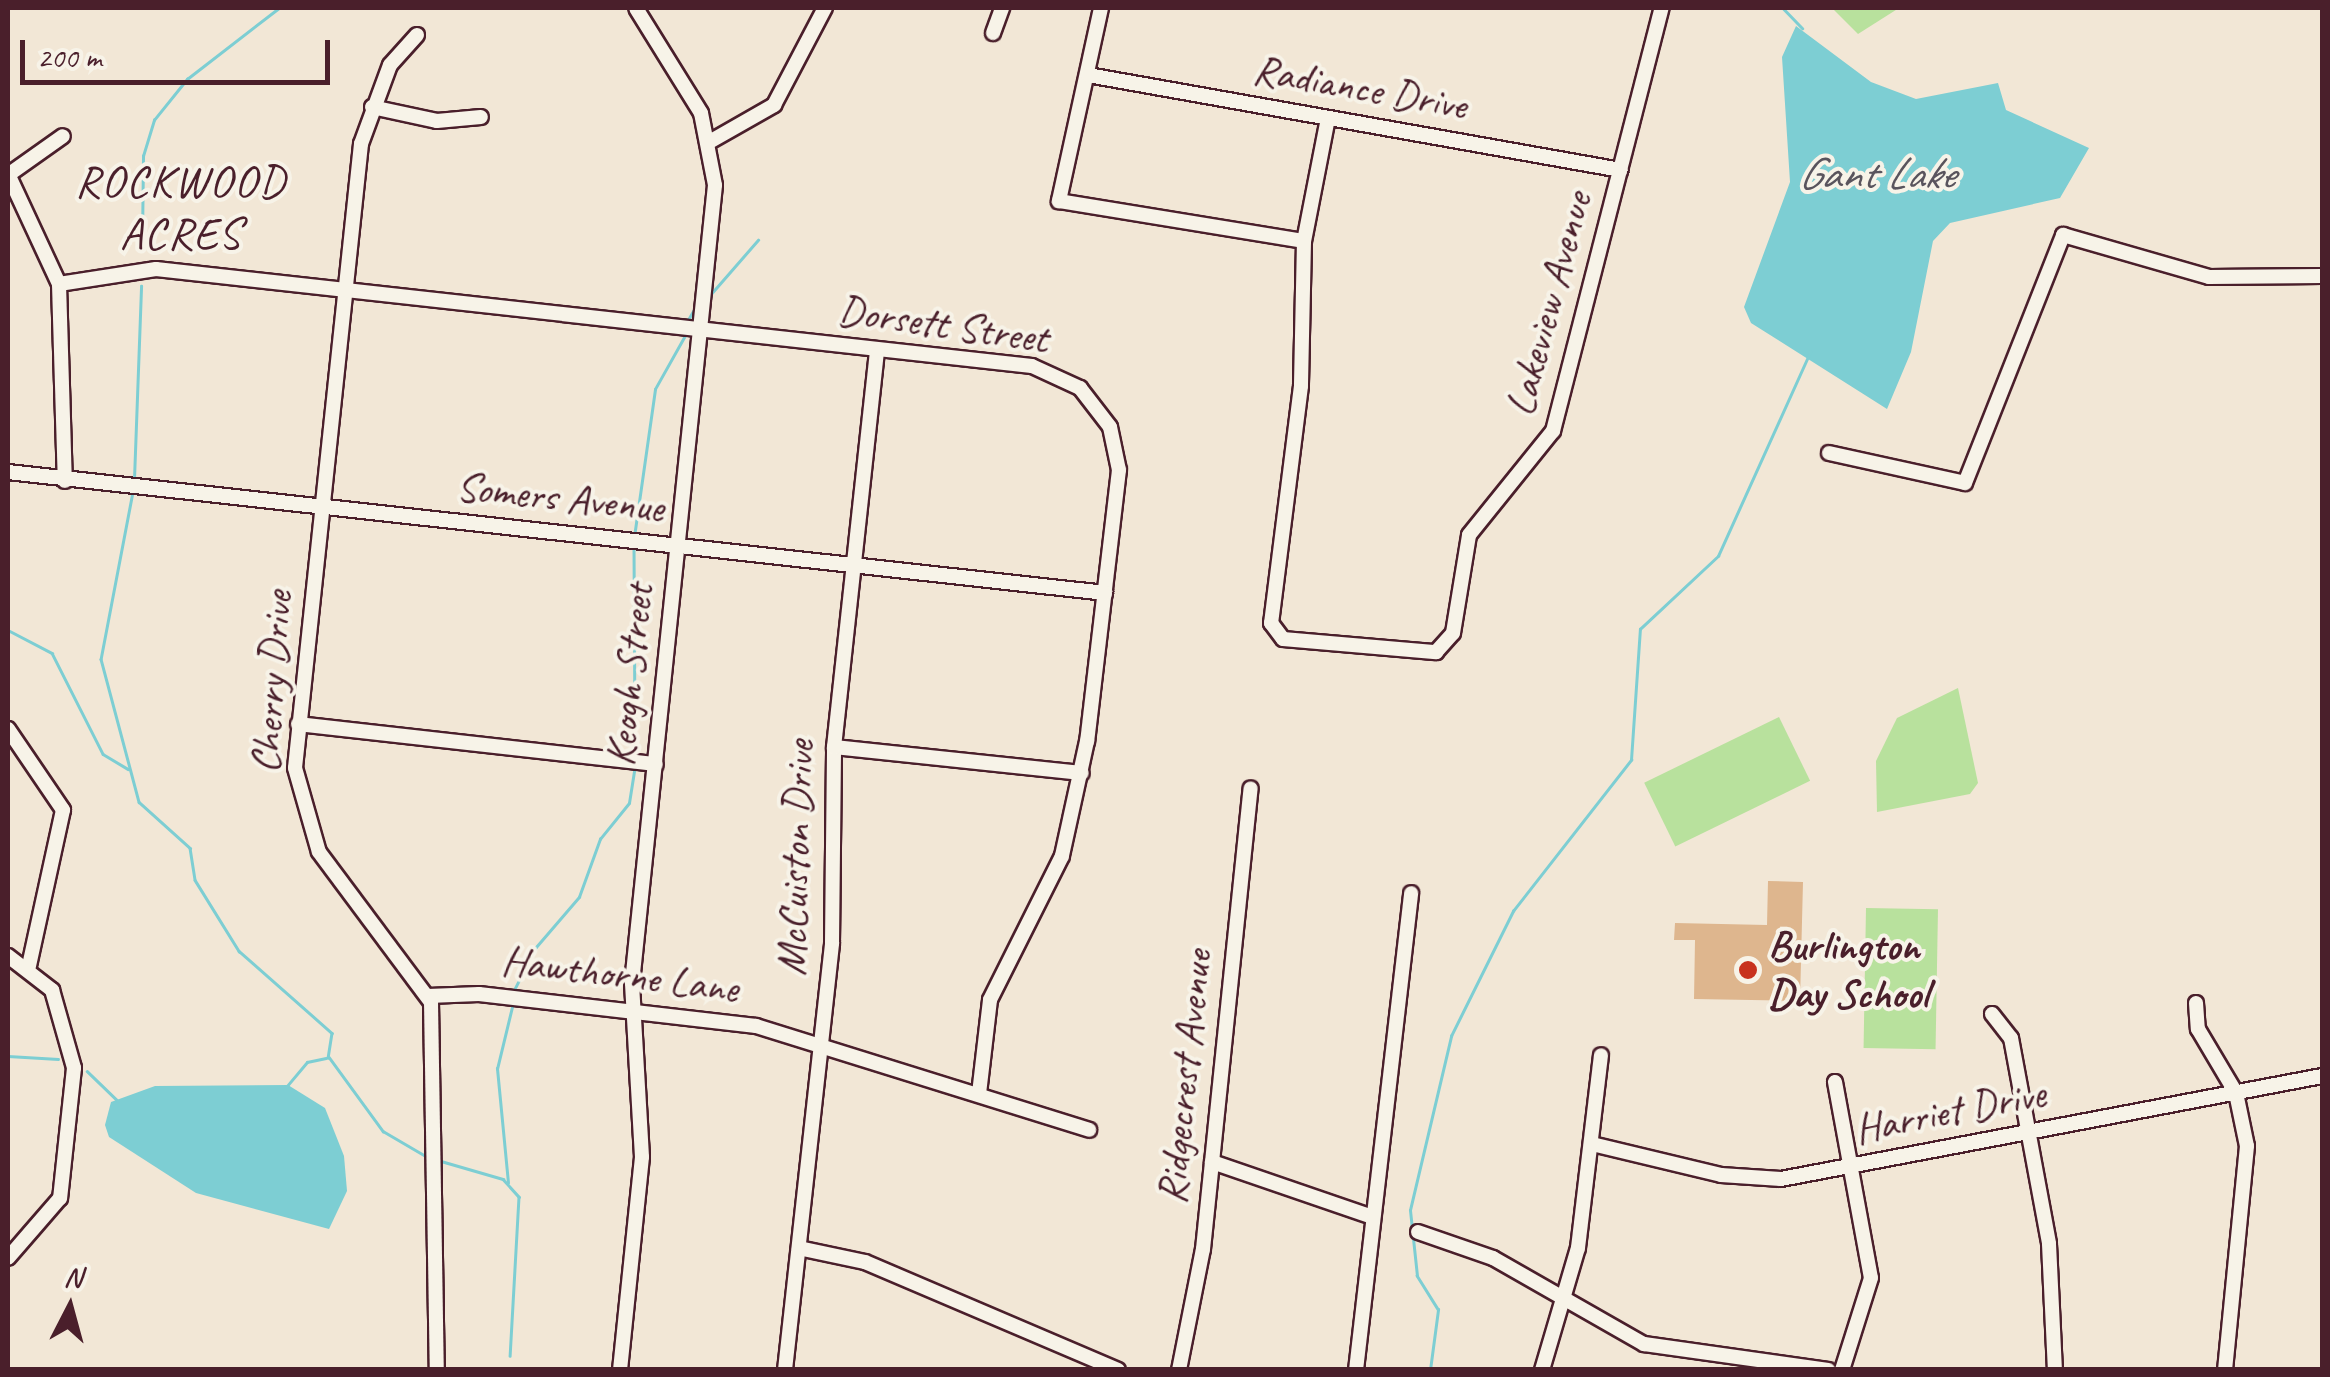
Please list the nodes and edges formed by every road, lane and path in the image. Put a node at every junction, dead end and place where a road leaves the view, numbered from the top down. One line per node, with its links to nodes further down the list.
1 (636, 8): 13 (street, Keogh Street)
2 (825, 8): 13 (street)
3 (1002, 8): 6 (street)
4 (1101, 8): 8 (street)
5 (1662, 8): 14 (street, Lakeview Avenue)
6 (994, 33)
7 (417, 35): 9 (street, Cherry Drive)
8 (1088, 75): 11 (street, Radiance Drive); 16 (street)
9 (372, 107): 10 (street); 19 (street, Cherry Drive)
10 (481, 117)
11 (1328, 118): 14 (street, Radiance Drive); 16 (street)
12 (63, 136): 15 (street)
13 (711, 141): 20 (street, Keogh Street)
14 (1621, 170): 16 (street, Lakeview Avenue)
15 (8, 175): 18 (street)
16 (1304, 241)
17 (2322, 276): 22 (street)
18 (59, 284): 19 (street, Dorsett Street); 24 (street)
19 (344, 292): 20 (street, Dorsett Street); 25 (street, Cherry Drive)
20 (702, 330): 21 (street, Dorsett Street); 26 (street, Keogh Street)
21 (876, 350): 27 (street, McCuiston Drive); 28 (street, Dorsett Street)
22 (1829, 454)
23 (8, 472): 24 (street, Somers Avenue)
24 (65, 480): 25 (street, Somers Avenue)
25 (322, 508): 26 (street, Somers Avenue); 29 (street, Cherry Drive)
26 (680, 547): 27 (street, Somers Avenue); 32 (street, Keogh Street)
27 (854, 566): 28 (street, Somers Avenue); 31 (street, McCuiston Drive)
28 (1105, 593): 33 (street, Dorsett Street)
29 (298, 724): 32 (street); 38 (street, Cherry Drive)
30 (8, 728): 37 (street)
31 (834, 748): 33 (street); 42 (street, McCuiston Drive)
32 (656, 764): 40 (street, Keogh Street)
33 (1082, 772): 46 (street, Dorsett Street)
34 (1251, 788): 51 (street, Ridgecrest Avenue)
35 (1411, 893): 53 (street)
36 (8, 956): 37 (street)
37 (29, 966): 56 (street)
38 (428, 996): 40 (street, Hawthorne Lane); 58 (street)
39 (2196, 1003): 47 (street)
40 (633, 1012): 42 (street, Hawthorne Lane); 59 (street, Keogh Street)
41 (1992, 1014): 49 (street)
42 (821, 1044): 46 (street, Hawthorne Lane); 55 (street, McCuiston Drive)
43 (1601, 1055): 50 (street)
44 (2322, 1076): 47 (street, Harriet Drive)
45 (1835, 1082): 52 (street)
46 (979, 1093): 48 (street, Hawthorne Lane)
47 (2236, 1094): 49 (street, Harriet Drive); 68 (street)
48 (1090, 1130)
49 (2028, 1132): 52 (street, Harriet Drive); 67 (street)
50 (1592, 1144): 52 (street, Harriet Drive); 57 (street)
51 (1212, 1162): 53 (street); 62 (street, Ridgecrest Avenue)
52 (1851, 1167): 66 (street)
53 (1373, 1216): 63 (street)
54 (1418, 1232): 57 (street)
55 (799, 1248): 60 (street, McCuiston Drive); 61 (street)
56 (8, 1258)
57 (1564, 1296): 64 (street); 65 (street)
58 (437, 1370)
59 (620, 1370)
60 (785, 1370)
61 (1118, 1370)
62 (1179, 1370)
63 (1356, 1370)
64 (1542, 1370)
65 (1828, 1370)
66 (1842, 1370)
67 (2055, 1370)
68 (2225, 1370)

